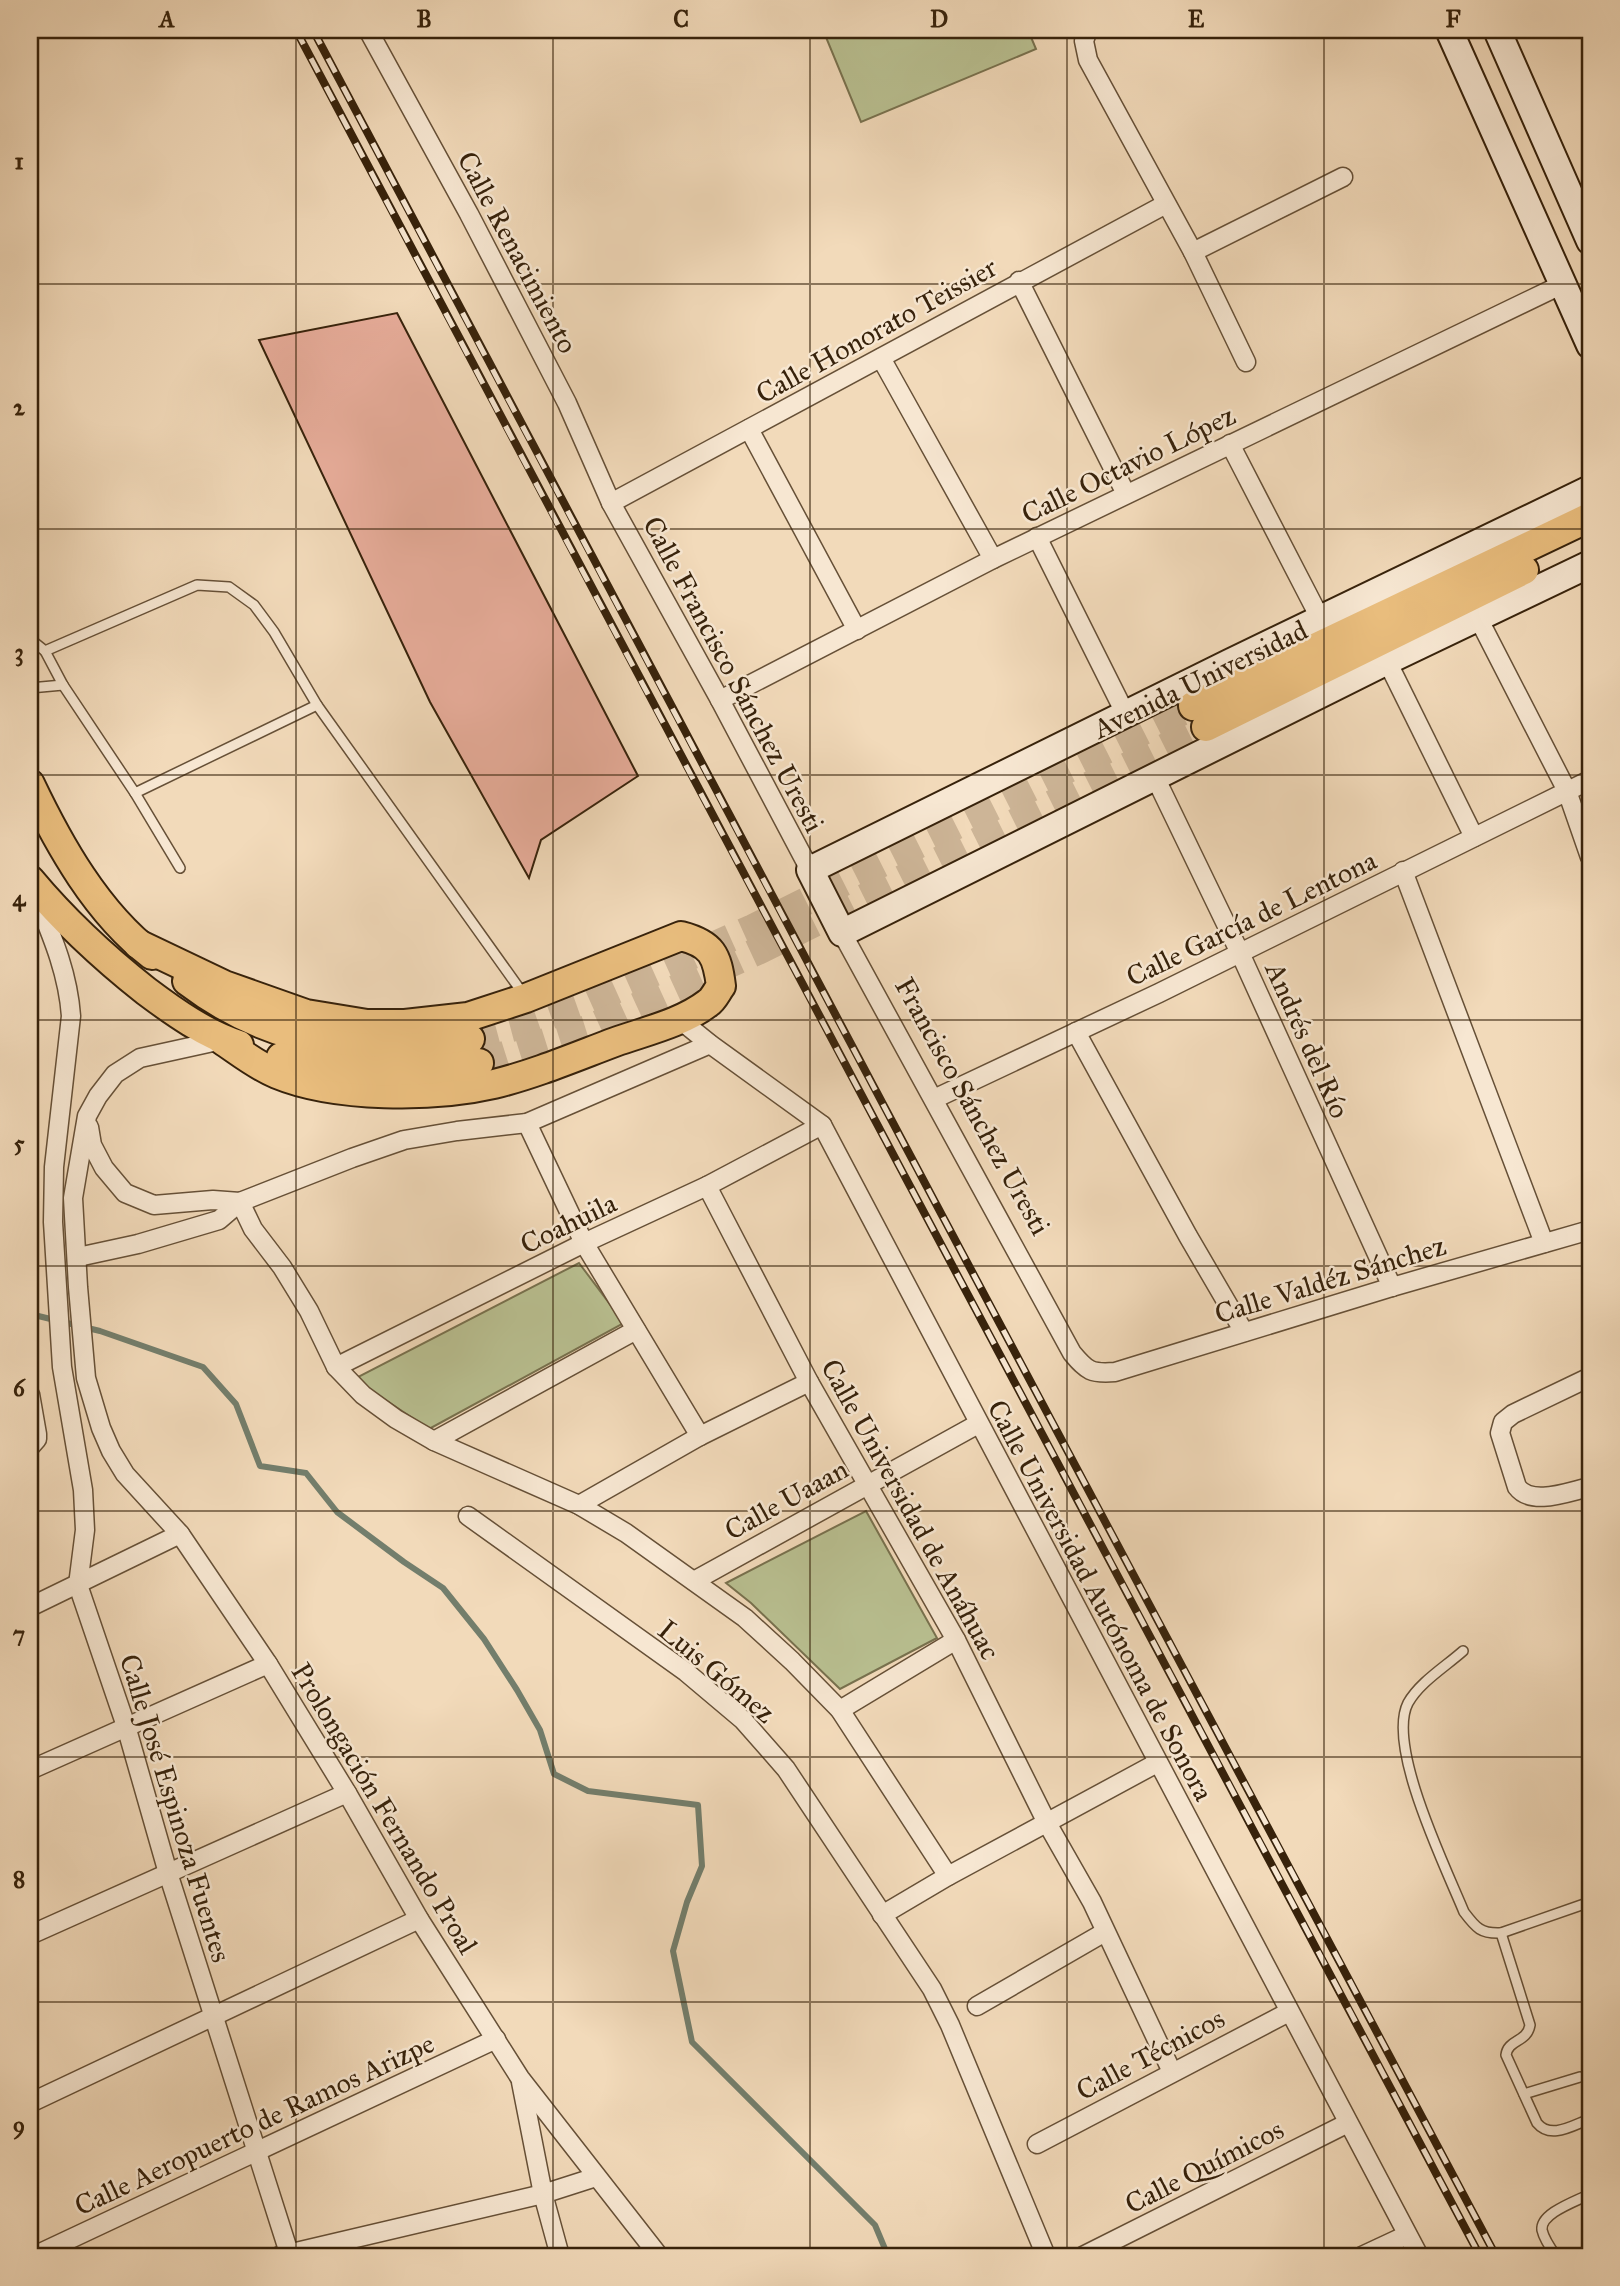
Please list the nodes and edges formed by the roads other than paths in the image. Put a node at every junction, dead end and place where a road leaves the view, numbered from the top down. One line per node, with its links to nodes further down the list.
1 (368, 30): 18 (street, Calle Renacimiento)
2 (1088, 30): 6 (street)
3 (1449, 30): 10 (street)
4 (1497, 30): 7 (street)
5 (1343, 177): 8 (street)
6 (1166, 204): 8 (street); 9 (street, Calle Honorato Teissier)
7 (1590, 241)
8 (1193, 252): 13 (street)
9 (1019, 281): 12 (street, Calle Honorato Teissier); 17 (street)
10 (1563, 284): 11 (street); 15 (street, Calle Octavio López)
11 (1590, 345)
12 (881, 358): 14 (street, Calle Honorato Teissier); 22 (street)
13 (1246, 362)
14 (749, 429): 18 (street, Calle Honorato Teissier); 26 (street)
15 (1230, 444): 17 (street, Calle Octavio López); 25 (street)
16 (1590, 489): 25 (street, Avenida Universidad)
17 (1126, 494): 20 (street, Calle Octavio López)
18 (611, 503): 32 (street, Calle Francisco Sánchez Uresti)
19 (1590, 517): 24 (main road, Avenida Universidad)
20 (1037, 537): 22 (street, Calle Octavio López); 34 (street)
21 (1590, 537): 24 (main road, Avenida Universidad)
22 (993, 559): 26 (street, Calle Octavio López)
23 (1590, 564): 24 (street, Avenida Universidad)
24 (1473, 607): 29 (street, Avenida Universidad); 38 (street)
25 (1321, 620): 34 (street, Avenida Universidad)
26 (857, 630): 32 (street, Calle Octavio López)
27 (30, 639): 28 (lane)
28 (45, 651): 30 (lane); 33 (lane)
29 (1387, 661): 35 (street, Avenida Universidad); 40 (street)
30 (63, 685): 31 (lane); 39 (lane)
31 (30, 688)
32 (720, 700): 43 (street, Calle Francisco Sánchez Uresti)
33 (317, 705): 39 (lane); 49 (lane)
34 (1126, 715): 43 (street, Avenida Universidad)
35 (1155, 777): 46 (street, Avenida Universidad); 48 (street, Andrés del Río)
36 (1590, 780): 38 (street, Calle García de Lentona)
37 (30, 784): 47 (main road)
38 (1567, 791): 40 (street, Calle García de Lentona); 41 (street)
39 (135, 793): 42 (lane)
40 (1474, 837): 44 (street, Calle García de Lentona)
41 (1590, 857)
42 (180, 868)
43 (810, 870): 46 (street, Francisco Sánchez Uresti)
44 (1404, 872): 48 (street, Calle García de Lentona); 62 (street)
45 (30, 880): 52 (main road); 82 (street, Calle José Espinoza Fuentes)
46 (842, 933): 54 (street, Francisco Sánchez Uresti)
47 (138, 944): 49 (main road); 52 (main road)
48 (1240, 953): 51 (street, Calle García de Lentona); 64 (street, Andrés del Río)
49 (526, 998): 50 (main road)
50 (678, 1019): 52 (main road); 53 (street, Calle Universidad Autónoma de Sonora)
51 (1076, 1032): 54 (street, Calle García de Lentona); 66 (street)
52 (222, 1040): 55 (street)
53 (710, 1044): 56 (street); 57 (street, Calle Universidad Autónoma de Sonora)
54 (934, 1099): 68 (street, Francisco Sánchez Uresti)
55 (87, 1116): 59 (street); 63 (street, Prolongación Fernando Proal)
56 (527, 1123): 59 (street); 61 (street)
57 (822, 1125): 58 (street, Coahuila); 72 (street, Calle Universidad Autónoma de Sonora)
58 (707, 1186): 61 (street, Coahuila); 70 (street, Calle Universidad de Anáhuac)
59 (240, 1202): 63 (street); 67 (street)
60 (1590, 1230): 62 (street, Calle Valdéz Sánchez)
61 (584, 1243): 65 (street); 67 (street, Coahuila)
62 (1544, 1243): 64 (street, Calle Valdéz Sánchez)
63 (78, 1257): 80 (street, Prolongación Fernando Proal)
64 (1392, 1287): 66 (street, Calle Valdéz Sánchez)
65 (636, 1330): 73 (street); 74 (street)
66 (1244, 1332): 68 (street, Calle Valdéz Sánchez)
67 (336, 1367): 74 (street)
68 (1085, 1369)
69 (1590, 1377): 77 (street)
70 (809, 1382): 73 (street); 76 (street, Calle Universidad de Anáhuac)
71 (30, 1395): 75 (street)
72 (978, 1424): 76 (street, Calle Uaaan); 89 (street, Calle Universidad Autónoma de Sonora)
73 (701, 1436): 78 (street)
74 (434, 1441): 78 (street)
75 (32, 1445)
76 (868, 1484): 81 (street, Calle Uaaan); 84 (street, Calle Universidad de Anáhuac)
77 (1590, 1487)
78 (579, 1505): 81 (street)
79 (468, 1516): 96 (street, Luis Gómez)
80 (180, 1534): 82 (street); 86 (street, Prolongación Fernando Proal)
81 (694, 1581): 87 (street)
82 (78, 1585): 83 (street); 88 (street, Calle José Espinoza Fuentes)
83 (30, 1607)
84 (956, 1640): 87 (street); 92 (street, Calle Universidad de Anáhuac)
85 (1463, 1651): 99 (lane)
86 (268, 1664): 88 (street); 91 (street, Prolongación Fernando Proal)
87 (840, 1710): 94 (street)
88 (126, 1726): 90 (street); 93 (street, Calle José Espinoza Fuentes)
89 (1157, 1763): 92 (street); 102 (street, Calle Universidad Autónoma de Sonora)
90 (30, 1770)
91 (347, 1793): 93 (street); 97 (street, Prolongación Fernando Proal)
92 (1047, 1823): 94 (street); 98 (street, Calle Universidad de Anáhuac)
93 (168, 1874): 100 (street); 103 (street, Calle José Espinoza Fuentes)
94 (948, 1876): 96 (street)
95 (1590, 1902): 99 (lane)
96 (882, 1915): 122 (street, Luis Gómez)
97 (419, 1919): 103 (street); 104 (street, Prolongación Fernando Proal)
98 (1105, 1931): 101 (street); 105 (street, Calle Universidad de Anáhuac)
99 (1502, 1933): 108 (lane)
100 (30, 1935)
101 (976, 2006)
102 (1289, 2012): 105 (street, Calle Técnicos); 111 (street, Calle Universidad Autónoma de Sonora)
103 (213, 2017): 109 (street); 113 (street, Calle José Espinoza Fuentes)
104 (496, 2039): 107 (street, Prolongación Fernando Proal); 113 (street, Calle Aeropuerto de Ramos Arizpe)
105 (1172, 2072): 112 (street, Calle Técnicos)
106 (1580, 2077): 108 (lane)
107 (520, 2078): 114 (street, Prolongación Fernando Proal); 115 (street)
108 (1524, 2094): 110 (lane)
109 (30, 2103)
110 (1590, 2119)
111 (1348, 2123): 117 (street, Calle Universidad Autónoma de Sonora); 123 (street, Calle Químicos)
112 (1037, 2144)
113 (257, 2150): 118 (street, Calle Aeropuerto de Ramos Arizpe); 119 (street, Calle José Espinoza Fuentes)
114 (596, 2177): 115 (street); 121 (street, Prolongación Fernando Proal)
115 (543, 2194): 119 (street); 120 (street)
116 (1590, 2194): 126 (lane)
117 (1408, 2235): 124 (street); 125 (street, Calle Universidad Autónoma de Sonora)
118 (34, 2256)
119 (286, 2256)
120 (560, 2256)
121 (659, 2256)
122 (1046, 2256)
123 (1083, 2256)
124 (1363, 2256)
125 (1419, 2256)
126 (1556, 2256)

